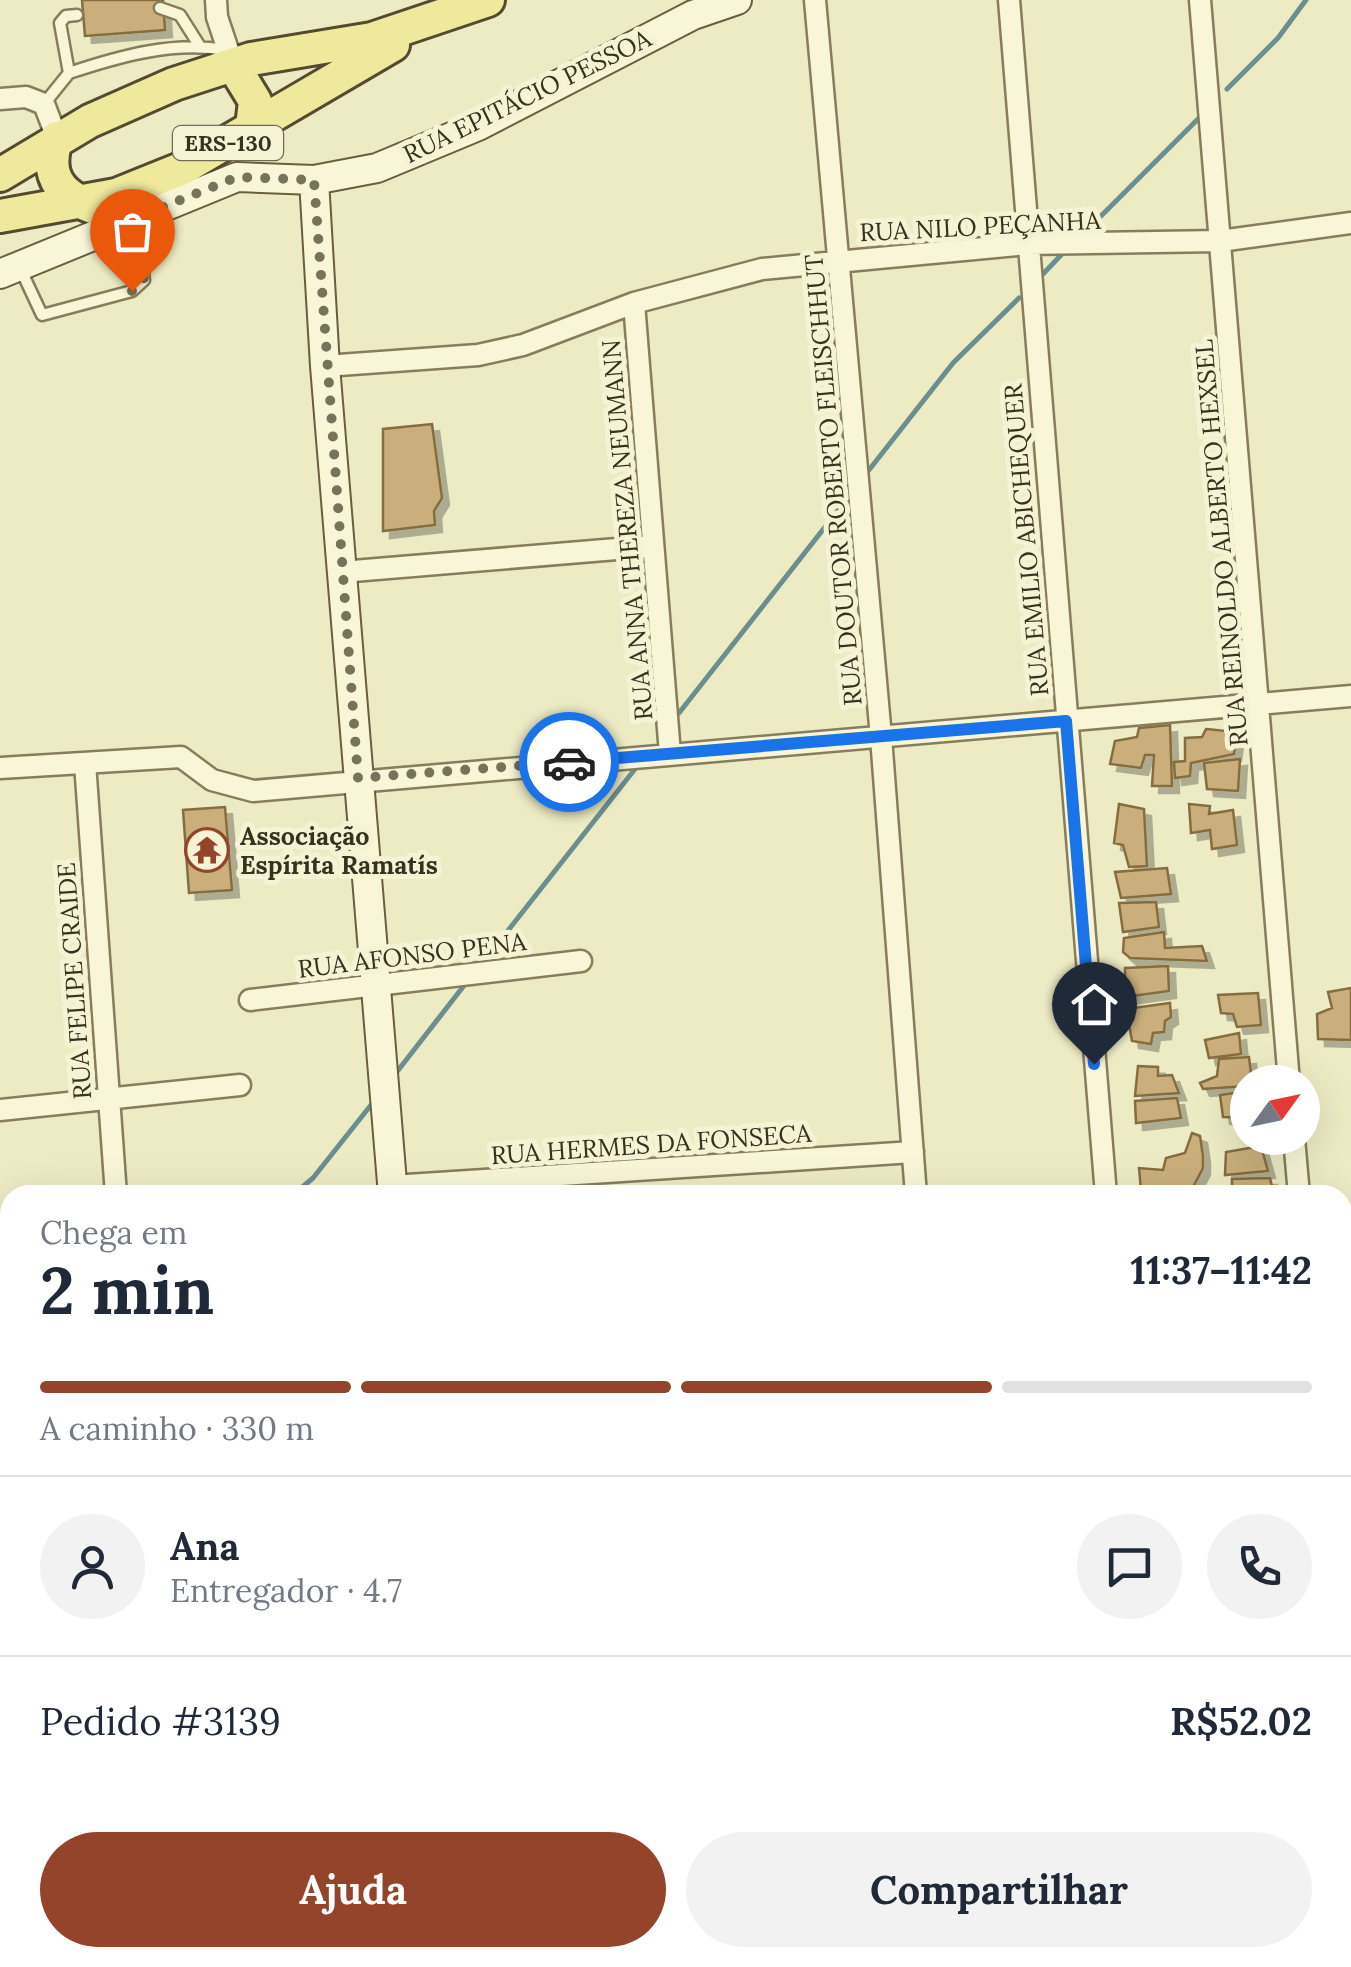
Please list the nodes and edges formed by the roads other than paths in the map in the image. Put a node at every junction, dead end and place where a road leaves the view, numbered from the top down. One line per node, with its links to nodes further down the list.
1 (216, 0): 11 (street)
2 (488, 0): 9 (main road, ERS-130)
3 (736, 0): 18 (street, RUA EPITÁCIO PESSOA)
4 (815, 0): 25 (street, RUA DOUTOR ROBERTO FLEISCHHUT)
5 (1009, 0): 24 (street, RUA EMILIO ABICHEQUER)
6 (1200, 0): 23 (street, RUA REINOLDO ALBERTO HEXSEL)
7 (160, 8): 10 (lane)
8 (77, 15): 12 (lane)
9 (436, 20): 11 (main road, ERS-130); 15 (main road, ERS-130)
10 (199, 45): 11 (lane); 12 (lane)
11 (230, 57): 15 (main road); 16 (main road, ERS-130)
12 (70, 74): 14 (lane)
13 (0, 100): 14 (street)
14 (44, 104): 16 (street)
15 (252, 128): 19 (main road, ERS-130)
16 (58, 138): 17 (main road, ERS-130); 19 (main road)
17 (0, 175)
18 (314, 180): 21 (street, RUA EPITÁCIO PESSOA); 28 (street)
19 (76, 203): 20 (main road, ERS-130); 21 (main road)
20 (0, 216)
21 (136, 218): 26 (street, RUA EPITÁCIO PESSOA); 26 (lane)
22 (1351, 224): 23 (street, RUA NILO PEÇANHA)
23 (1220, 241): 24 (street, RUA NILO PEÇANHA); 32 (street, RUA REINOLDO ALBERTO HEXSEL)
24 (1027, 244): 25 (street, RUA NILO PEÇANHA); 33 (street, RUA EMILIO ABICHEQUER)
25 (838, 260): 27 (street, RUA NILO PEÇANHA); 34 (street, RUA DOUTOR ROBERTO FLEISCHHUT)
26 (10, 271)
27 (634, 303): 28 (street, RUA NILO PEÇANHA); 29 (street, RUA ANNA THEREZA NEUMANN)
28 (325, 366): 30 (street)
29 (653, 546): 30 (street); 35 (street, RUA ANNA THEREZA NEUMANN)
30 (341, 572): 38 (street)
31 (1351, 696): 32 (street)
32 (1260, 704): 33 (street); 42 (street, RUA REINOLDO ALBERTO HEXSEL)
33 (1066, 721): 34 (street); 52 (street, RUA EMILIO ABICHEQUER)
34 (881, 737): 35 (street); 46 (street, RUA DOUTOR ROBERTO FLEISCHHUT)
35 (670, 754): 38 (street)
36 (84, 763): 37 (street); 38 (street); 44 (street, RUA FELIPE CRAIDE)
37 (0, 768)
38 (358, 778): 40 (street)
39 (581, 961): 40 (street, RUA AFONSO PENA)
40 (376, 984): 41 (street, RUA AFONSO PENA); 49 (street)
41 (250, 1000)
42 (1289, 1065)
43 (240, 1085): 44 (street)
44 (107, 1097): 45 (street); 48 (street, RUA FELIPE CRAIDE)
45 (0, 1110)
46 (913, 1152): 50 (street, RUA HERMES DA FONSECA); 51 (street, RUA DOUTOR ROBERTO FLEISCHHUT)
47 (1295, 1155): 53 (street)
48 (115, 1185)
49 (393, 1185)
50 (461, 1185)
51 (915, 1185)
52 (1105, 1185)
53 (1298, 1185)

